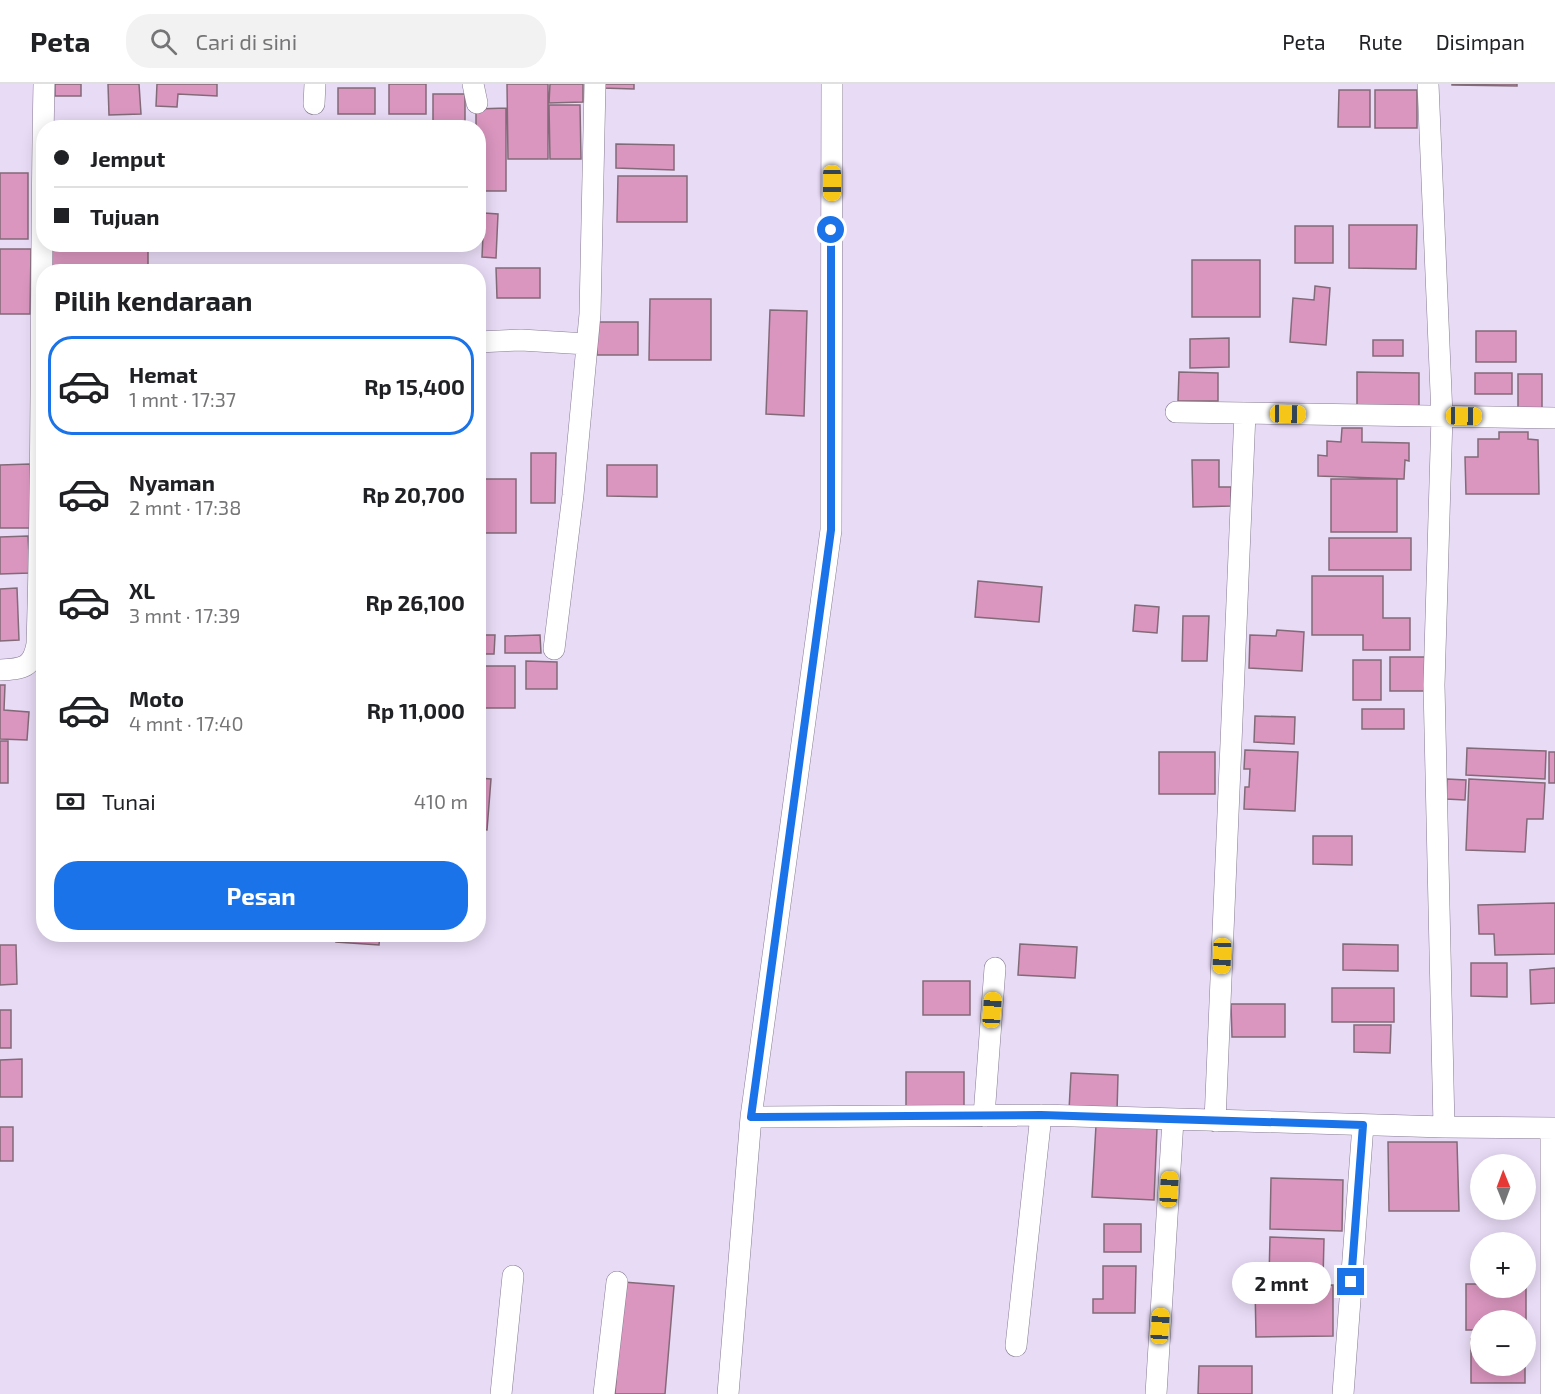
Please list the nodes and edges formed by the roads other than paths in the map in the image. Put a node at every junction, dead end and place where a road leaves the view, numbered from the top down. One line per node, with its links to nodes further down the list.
1 (44, 84): 5 (street)
2 (595, 84): 7 (street)
3 (832, 84): 18 (street)
4 (1428, 84): 10 (street)
5 (43, 120)
6 (486, 342): 7 (street)
7 (587, 344): 12 (street)
8 (1176, 412): 9 (street)
9 (1245, 413): 10 (street); 20 (street)
10 (1442, 416): 11 (street); 22 (street)
11 (1555, 418)
12 (554, 649)
13 (36, 650): 14 (street)
14 (0, 669)
15 (995, 968): 17 (street)
16 (1041, 1115): 17 (street); 19 (street); 26 (street)
17 (984, 1116): 18 (street)
18 (751, 1117): 29 (street)
19 (1173, 1120): 20 (street); 30 (street)
20 (1215, 1121): 21 (street)
21 (1363, 1125): 22 (street); 31 (street)
22 (1444, 1127): 23 (street)
23 (1553, 1128): 32 (street)
24 (513, 1276): 27 (street)
25 (617, 1282): 28 (street)
26 (1016, 1346)
27 (501, 1394)
28 (604, 1394)
29 (728, 1394)
30 (1156, 1394)
31 (1343, 1394)
32 (1551, 1394)

